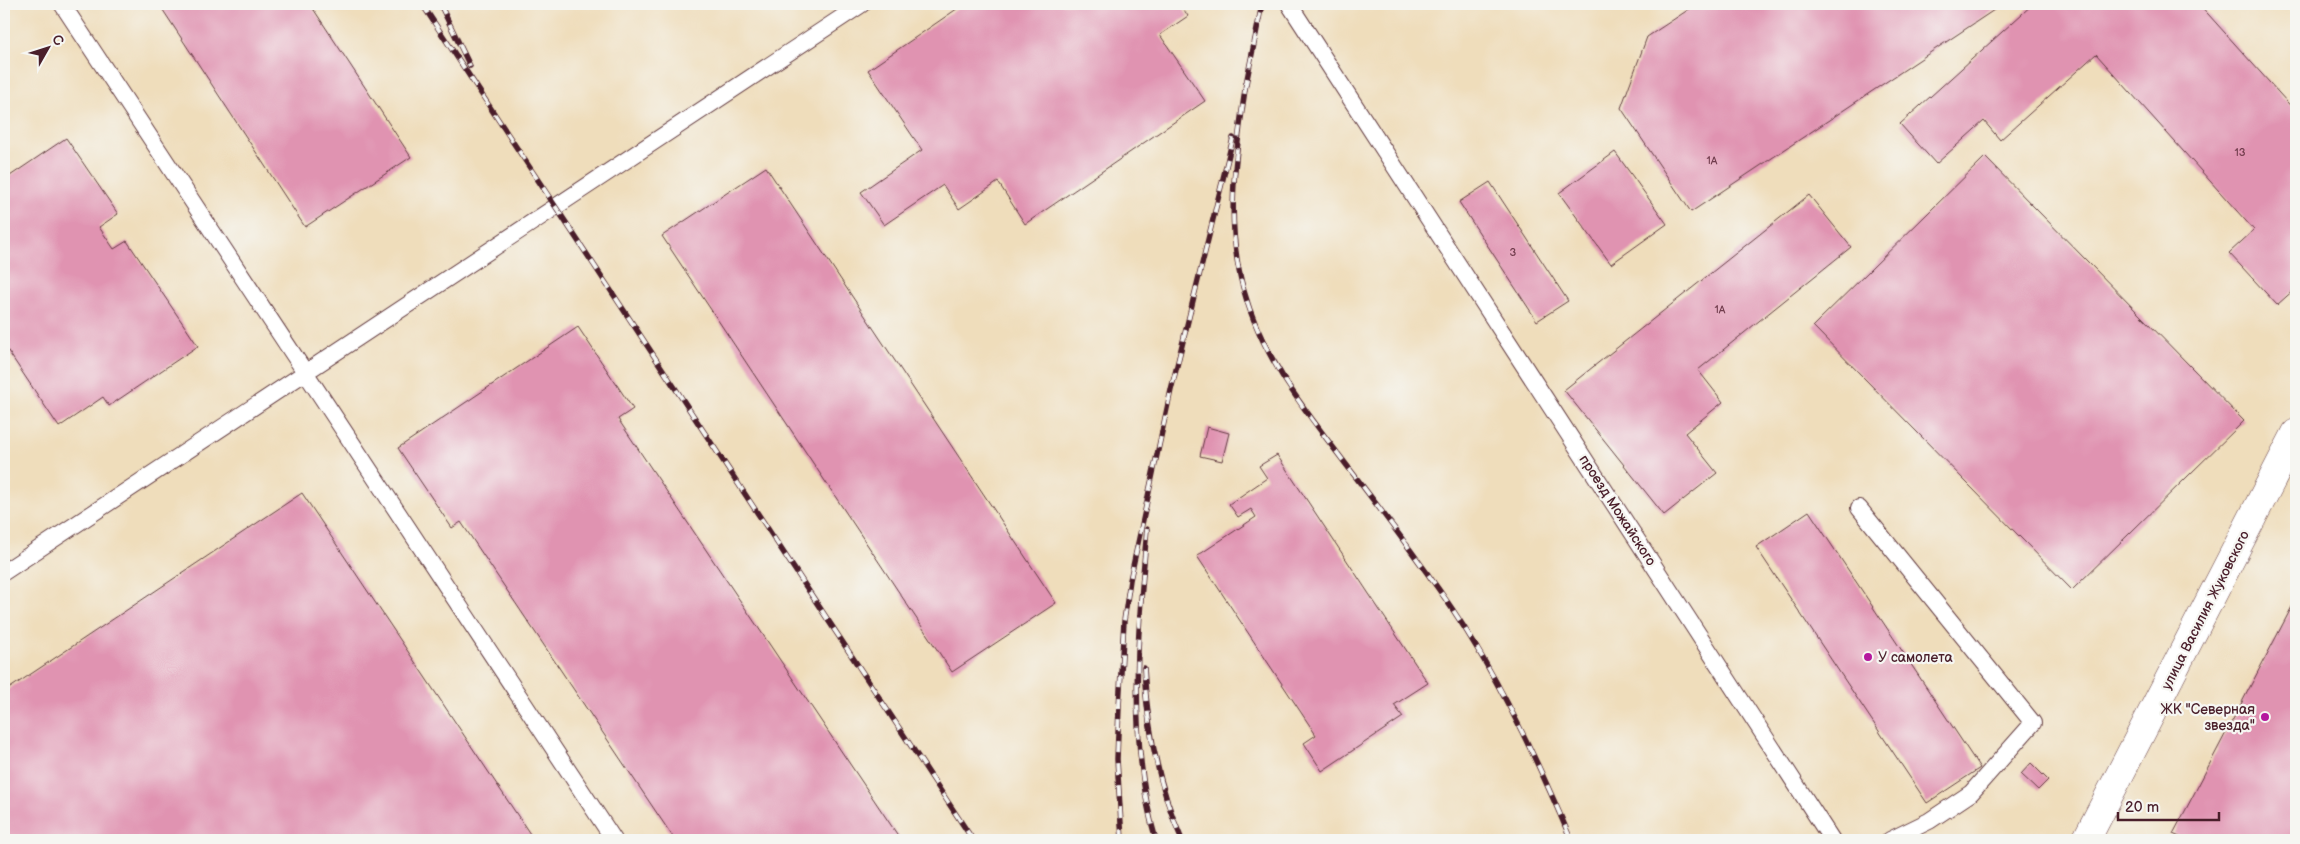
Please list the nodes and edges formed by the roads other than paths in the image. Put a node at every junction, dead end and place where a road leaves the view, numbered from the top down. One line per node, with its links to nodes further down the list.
1 (62, 4): 4 (lane)
2 (862, 4): 4 (lane)
3 (1289, 4): 9 (lane, проезд Можайского)
4 (305, 372): 7 (lane); 8 (lane)
5 (2296, 432): 11 (street, улица Василия Жуковского)
6 (1859, 508): 10 (lane)
7 (4, 572)
8 (614, 840)
9 (1832, 840)
10 (1890, 840)
11 (2086, 840)

